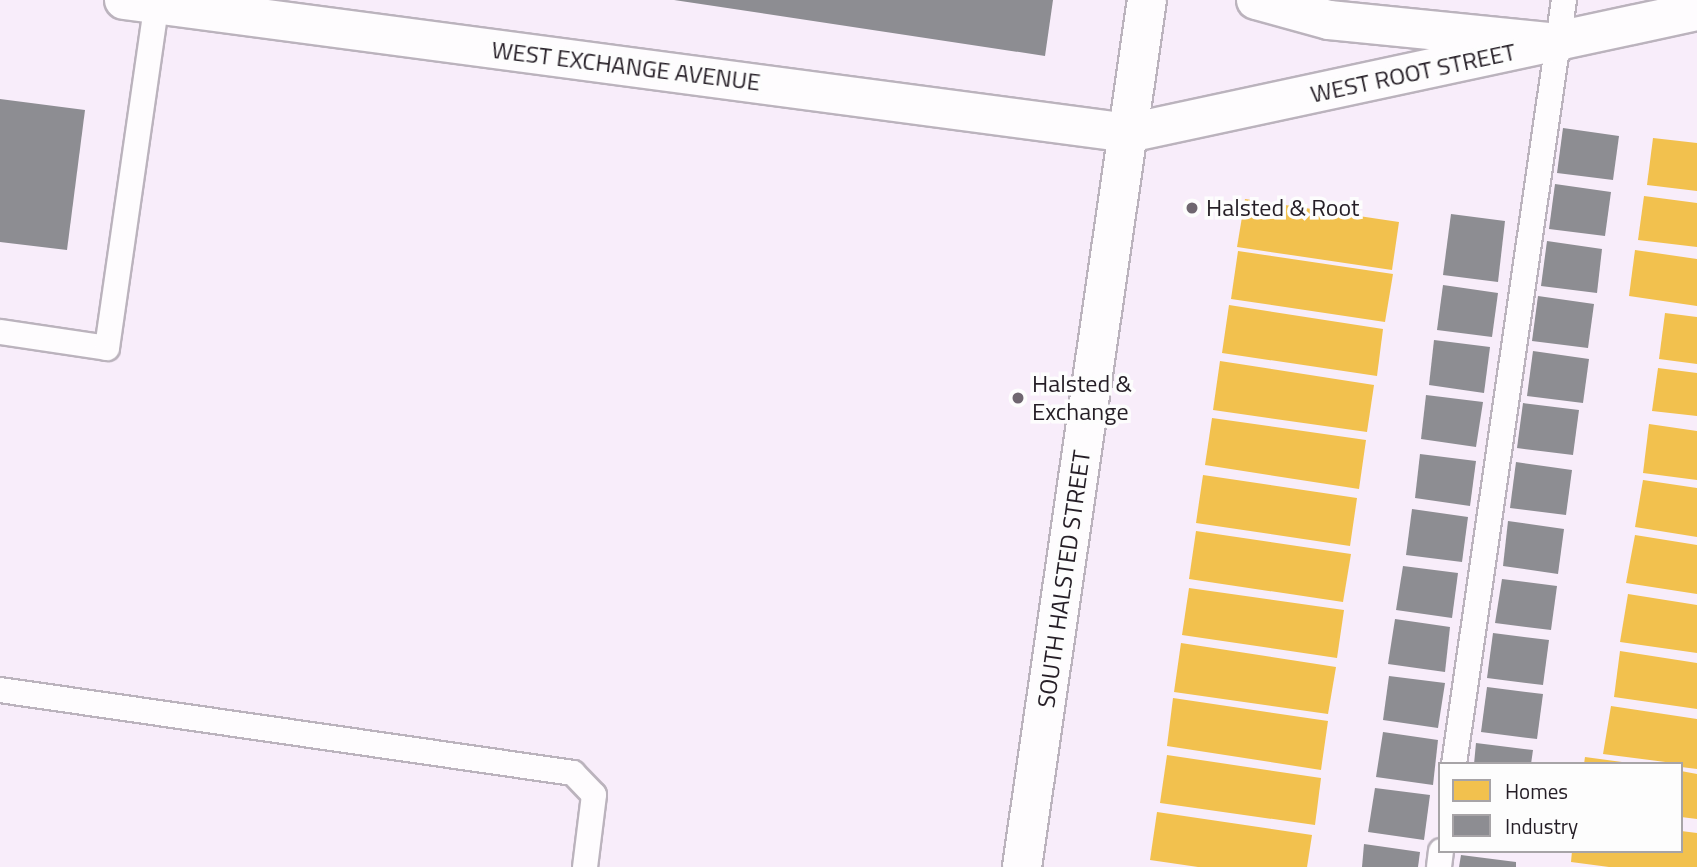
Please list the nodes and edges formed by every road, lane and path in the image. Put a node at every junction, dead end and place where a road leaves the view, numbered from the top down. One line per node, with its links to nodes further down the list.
1 (1147, 0): 7 (street, SOUTH HALSTED STREET)
2 (1256, 0): 6 (street)
3 (1564, 0): 6 (lane)
4 (146, 1): 7 (street, WEST EXCHANGE AVENUE); 8 (lane)
5 (1697, 11): 6 (street, WEST ROOT STREET)
6 (1558, 43): 7 (street, WEST ROOT STREET); 10 (lane)
7 (1129, 133): 12 (street, SOUTH HALSTED STREET)
8 (0, 332)
9 (0, 690): 11 (lane)
10 (1454, 762)
11 (585, 867)
12 (1021, 867)

